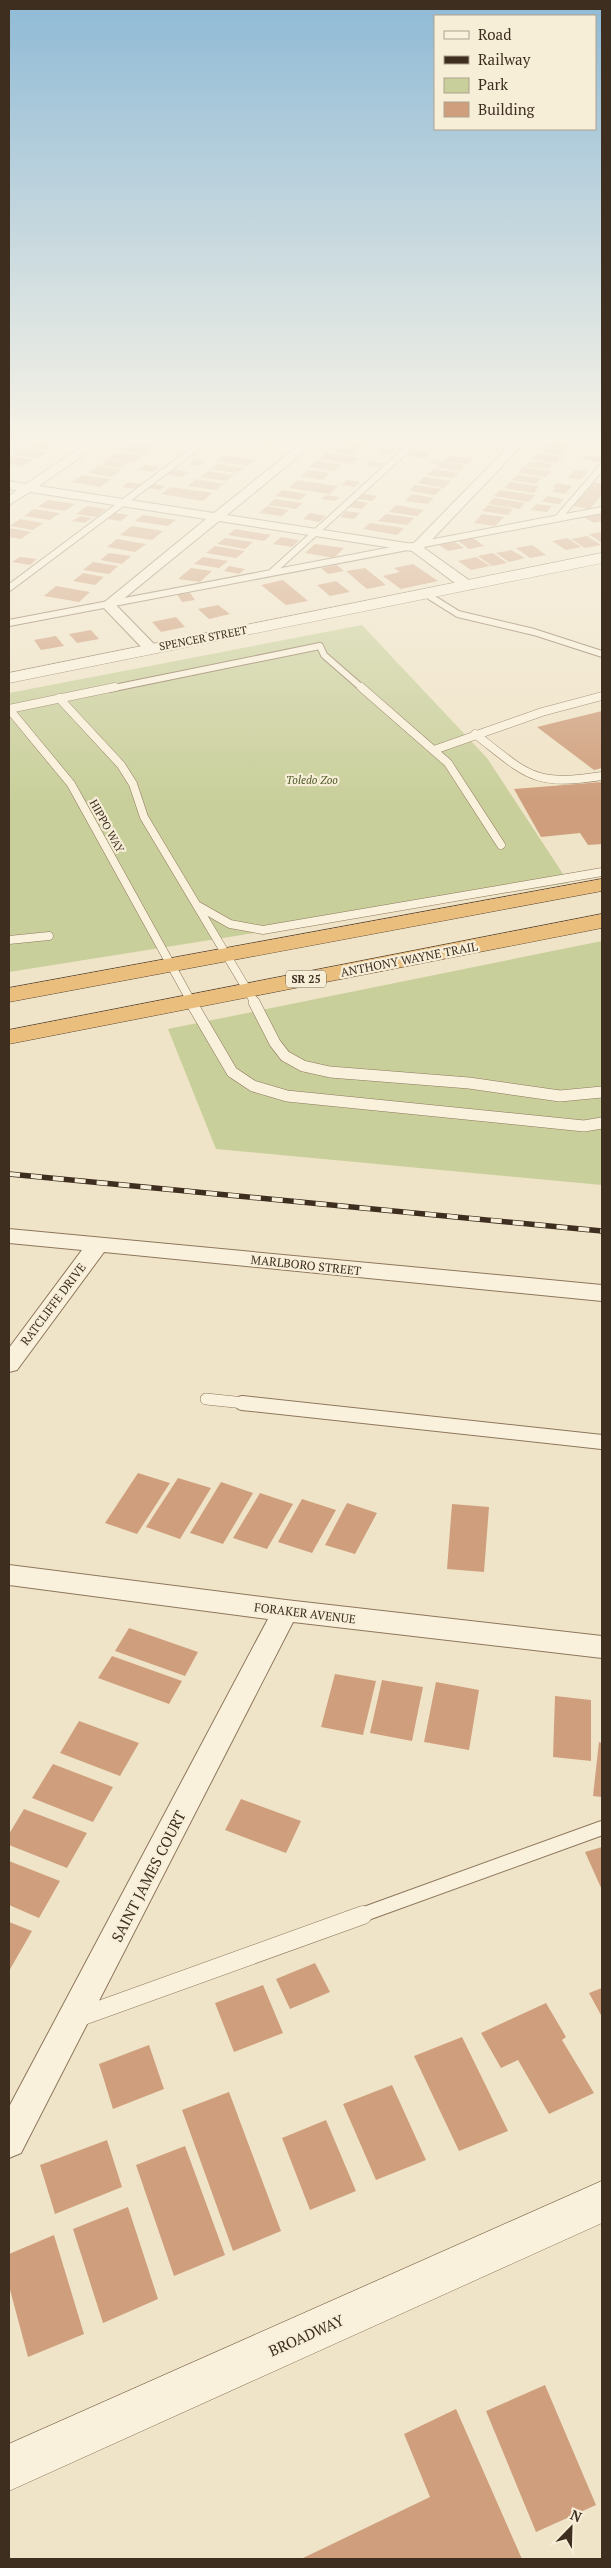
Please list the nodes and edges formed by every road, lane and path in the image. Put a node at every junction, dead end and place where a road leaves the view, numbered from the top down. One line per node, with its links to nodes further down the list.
1 (44, 562): 9 (lane)
2 (163, 562): 11 (street)
3 (283, 562): 7 (lane)
4 (332, 562): 7 (lane)
5 (435, 562): 8 (street)
6 (584, 562): 8 (street, SPENCER STREET)
7 (271, 573): 11 (lane)
8 (468, 586): 10 (street, SPENCER STREET)
9 (9, 588)
10 (426, 594): 13 (street, SPENCER STREET); 14 (lane)
11 (111, 603): 12 (lane); 13 (street)
12 (9, 622)
13 (151, 649): 15 (street, SPENCER STREET)
14 (602, 654)
15 (9, 678)
16 (602, 696): 19 (lane)
17 (59, 698): 18 (lane); 20 (lane); 25 (lane)
18 (9, 709): 30 (lane, HIPPO WAY)
19 (475, 734): 20 (lane); 21 (lane)
20 (434, 750): 22 (lane)
21 (602, 776)
22 (501, 845)
23 (602, 872): 25 (lane)
24 (602, 885): 29 (highway)
25 (198, 906): 29 (lane)
26 (602, 921): 31 (highway, ANTHONY WAYNE TRAIL / SR 25)
27 (49, 936): 28 (lane)
28 (9, 940)
29 (226, 955): 30 (highway); 31 (lane)
30 (170, 966): 32 (highway); 33 (lane, HIPPO WAY)
31 (248, 990): 33 (highway, ANTHONY WAYNE TRAIL / SR 25); 35 (lane)
32 (9, 995)
33 (191, 1002): 34 (highway, ANTHONY WAYNE TRAIL / SR 25); 36 (lane, HIPPO WAY)
34 (9, 1037)
35 (602, 1092)
36 (602, 1123)
37 (9, 1236): 38 (street, MARLBORO STREET)
38 (98, 1245): 39 (street, MARLBORO STREET); 40 (street, RATCLIFFE DRIVE)
39 (602, 1294)
40 (9, 1364)
41 (206, 1399): 42 (lane)
42 (602, 1442)
43 (9, 1574): 44 (street, FORAKER AVENUE)
44 (286, 1611): 45 (street, FORAKER AVENUE); 47 (street, SAINT JAMES COURT)
45 (602, 1647)
46 (602, 1828): 47 (lane)
47 (74, 2020): 48 (street, SAINT JAMES COURT)
48 (9, 2141)
49 (602, 2202): 50 (street, BROADWAY)
50 (9, 2468)

